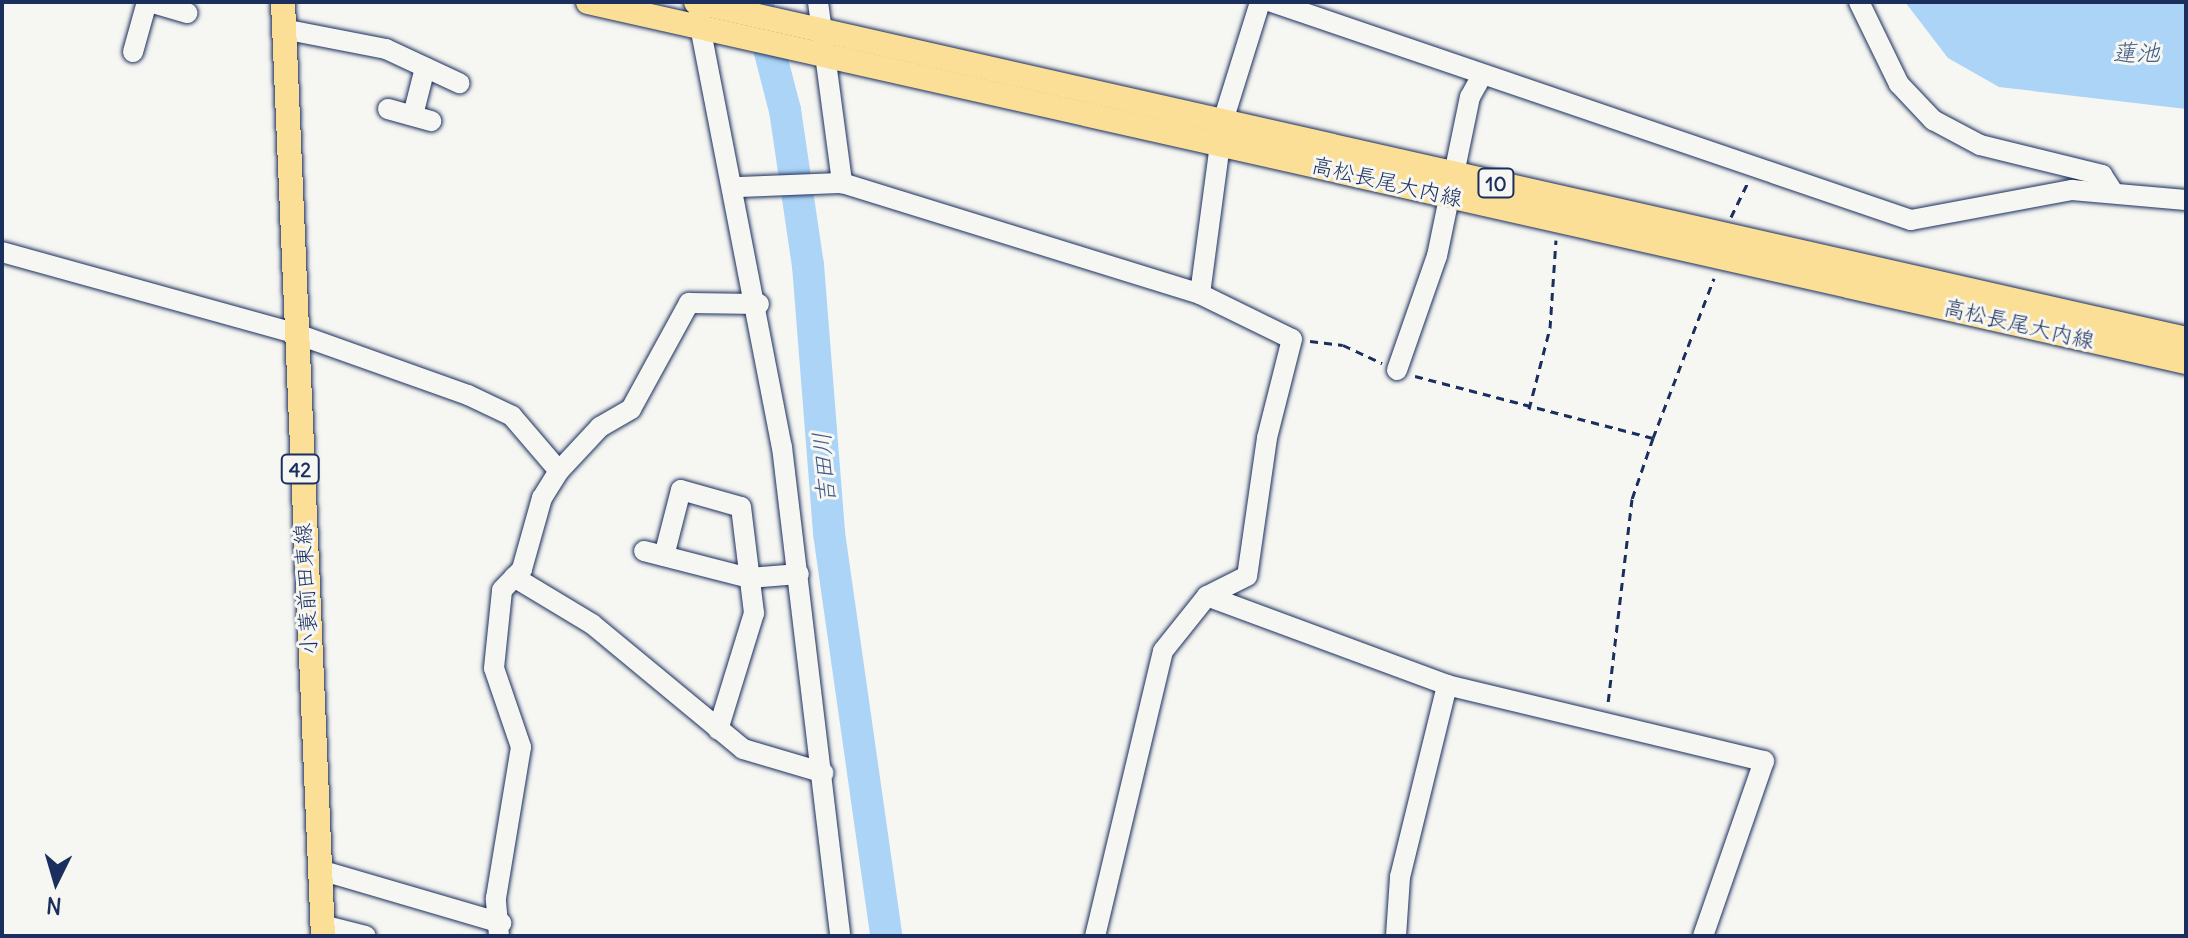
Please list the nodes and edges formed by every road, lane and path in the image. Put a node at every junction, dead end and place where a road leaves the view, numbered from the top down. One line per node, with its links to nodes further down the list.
1 (148, 2): 8 (street); 12 (street)
2 (283, 2): 10 (main road, 小蓑前田東線 / 42)
3 (588, 2): 9 (main road, 高松長尾大内線 / 10)
4 (818, 2): 11 (street)
5 (1260, 2): 17 (street)
6 (1272, 2): 14 (street)
7 (1859, 2): 22 (street)
8 (187, 13)
9 (703, 13): 11 (main road, 高松長尾大内線 / 10); 21 (street)
10 (283, 29): 13 (street); 30 (main road, 小蓑前田東線 / 42)
11 (816, 41): 17 (main road, 高松長尾大内線 / 10); 19 (street)
12 (133, 52)
13 (425, 68): 15 (street); 16 (street)
14 (1482, 75): 18 (street); 20 (street)
15 (459, 83)
16 (388, 109)
17 (1222, 133): 20 (main road, 高松長尾大内線 / 10); 28 (street)
18 (1753, 169): 22 (street); 24 (path)
19 (842, 183): 21 (street); 28 (street)
20 (1453, 185): 31 (main road, 高松長尾大内線 / 10); 32 (main road, 高松長尾大内線 / 10); 33 (street)
21 (737, 187): 29 (street)
22 (2113, 192): 23 (street)
23 (2186, 200)
24 (1728, 224)
25 (1556, 233): 34 (path)
26 (2, 252): 30 (street)
27 (1716, 270): 34 (path)
28 (1200, 294): 39 (street)
29 (759, 304): 35 (street); 36 (street)
30 (294, 333): 35 (street); 44 (main road, 小蓑前田東線 / 42)
31 (2186, 339)
32 (2186, 362)
33 (1397, 370)
34 (1653, 438): 41 (path)
35 (559, 471): 37 (street)
36 (799, 574): 38 (street); 43 (street)
37 (514, 577): 42 (street); 45 (street)
38 (749, 578): 38 (street); 42 (street)
39 (1207, 596): 40 (street); 49 (street)
40 (1447, 685): 41 (street); 50 (street)
41 (1603, 727): 51 (street)
42 (718, 730): 43 (street)
43 (824, 773): 48 (street)
44 (320, 870): 45 (street); 46 (main road, 小蓑前田東線 / 42)
45 (500, 929)
46 (323, 931): 47 (street)
47 (366, 936)
48 (840, 936)
49 (1095, 936)
50 (1396, 936)
51 (1703, 936)

